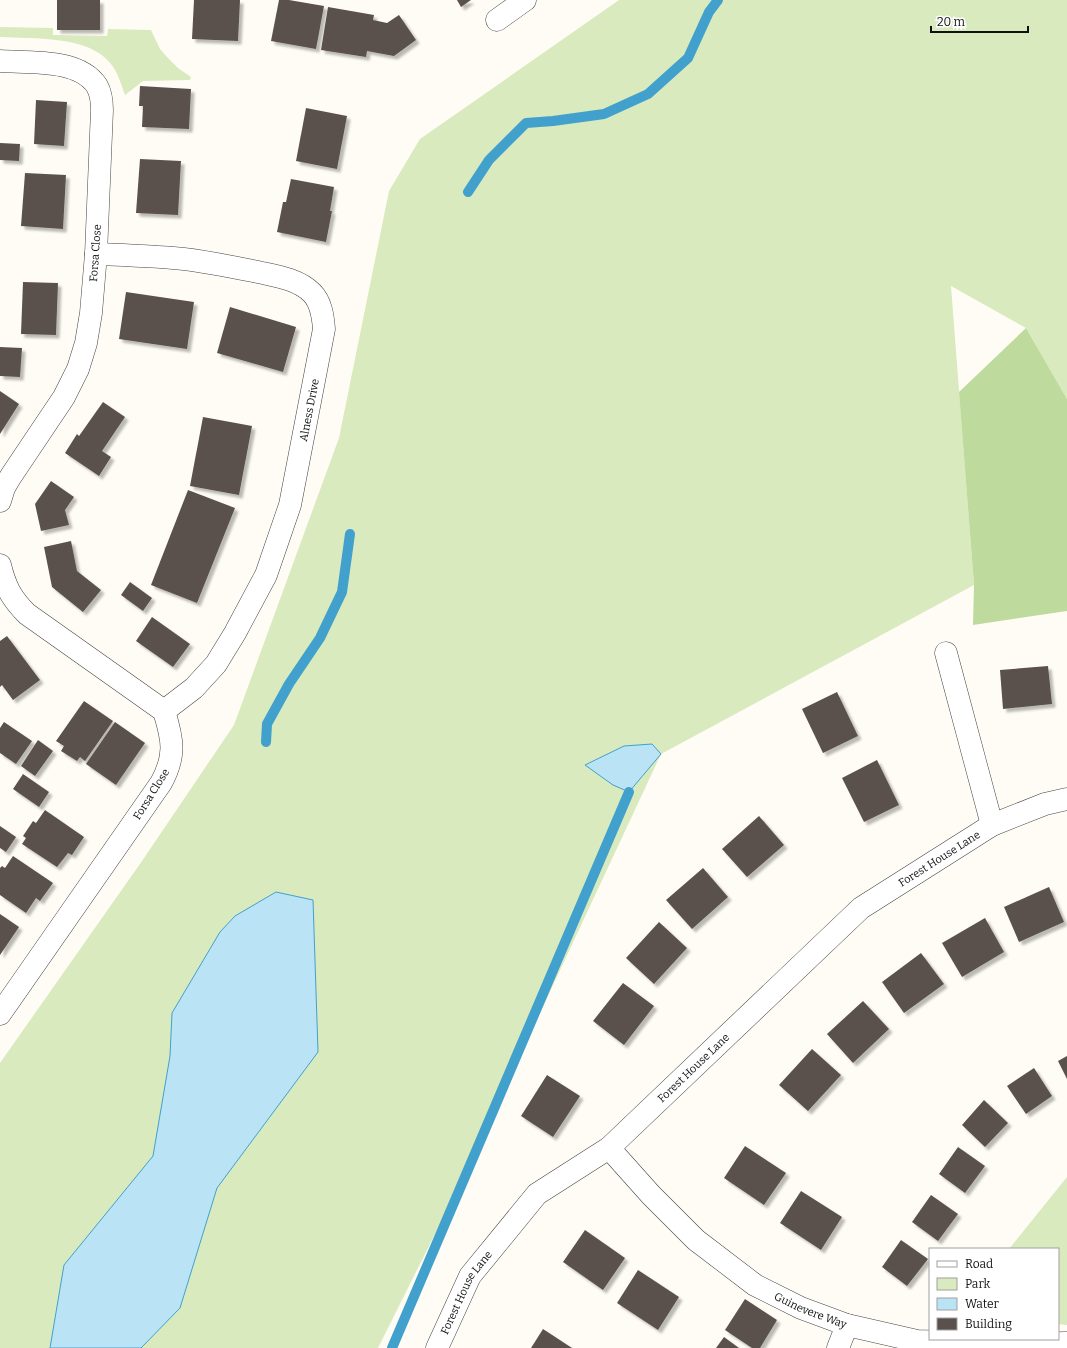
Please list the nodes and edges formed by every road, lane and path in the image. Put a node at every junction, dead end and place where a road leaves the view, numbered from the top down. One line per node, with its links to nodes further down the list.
1 (525, 0): 2 (street)
2 (497, 20)
3 (0, 61): 4 (street, Forsa Close)
4 (96, 254): 5 (street, Forsa Close); 9 (street, Alness Drive)
5 (0, 501)
6 (0, 565): 7 (street)
7 (5, 599): 9 (street)
8 (946, 653): 11 (street, Forest House Lane)
9 (164, 711): 12 (street, Forsa Close)
10 (1067, 799): 11 (street, Forest House Lane)
11 (992, 825): 13 (street, Forest House Lane)
12 (0, 1014)
13 (609, 1148): 14 (street, Guinevere Way); 16 (street, Forest House Lane)
14 (847, 1325): 15 (street, Guinevere Way); 17 (street)
15 (1067, 1343)
16 (437, 1348)
17 (838, 1348)

